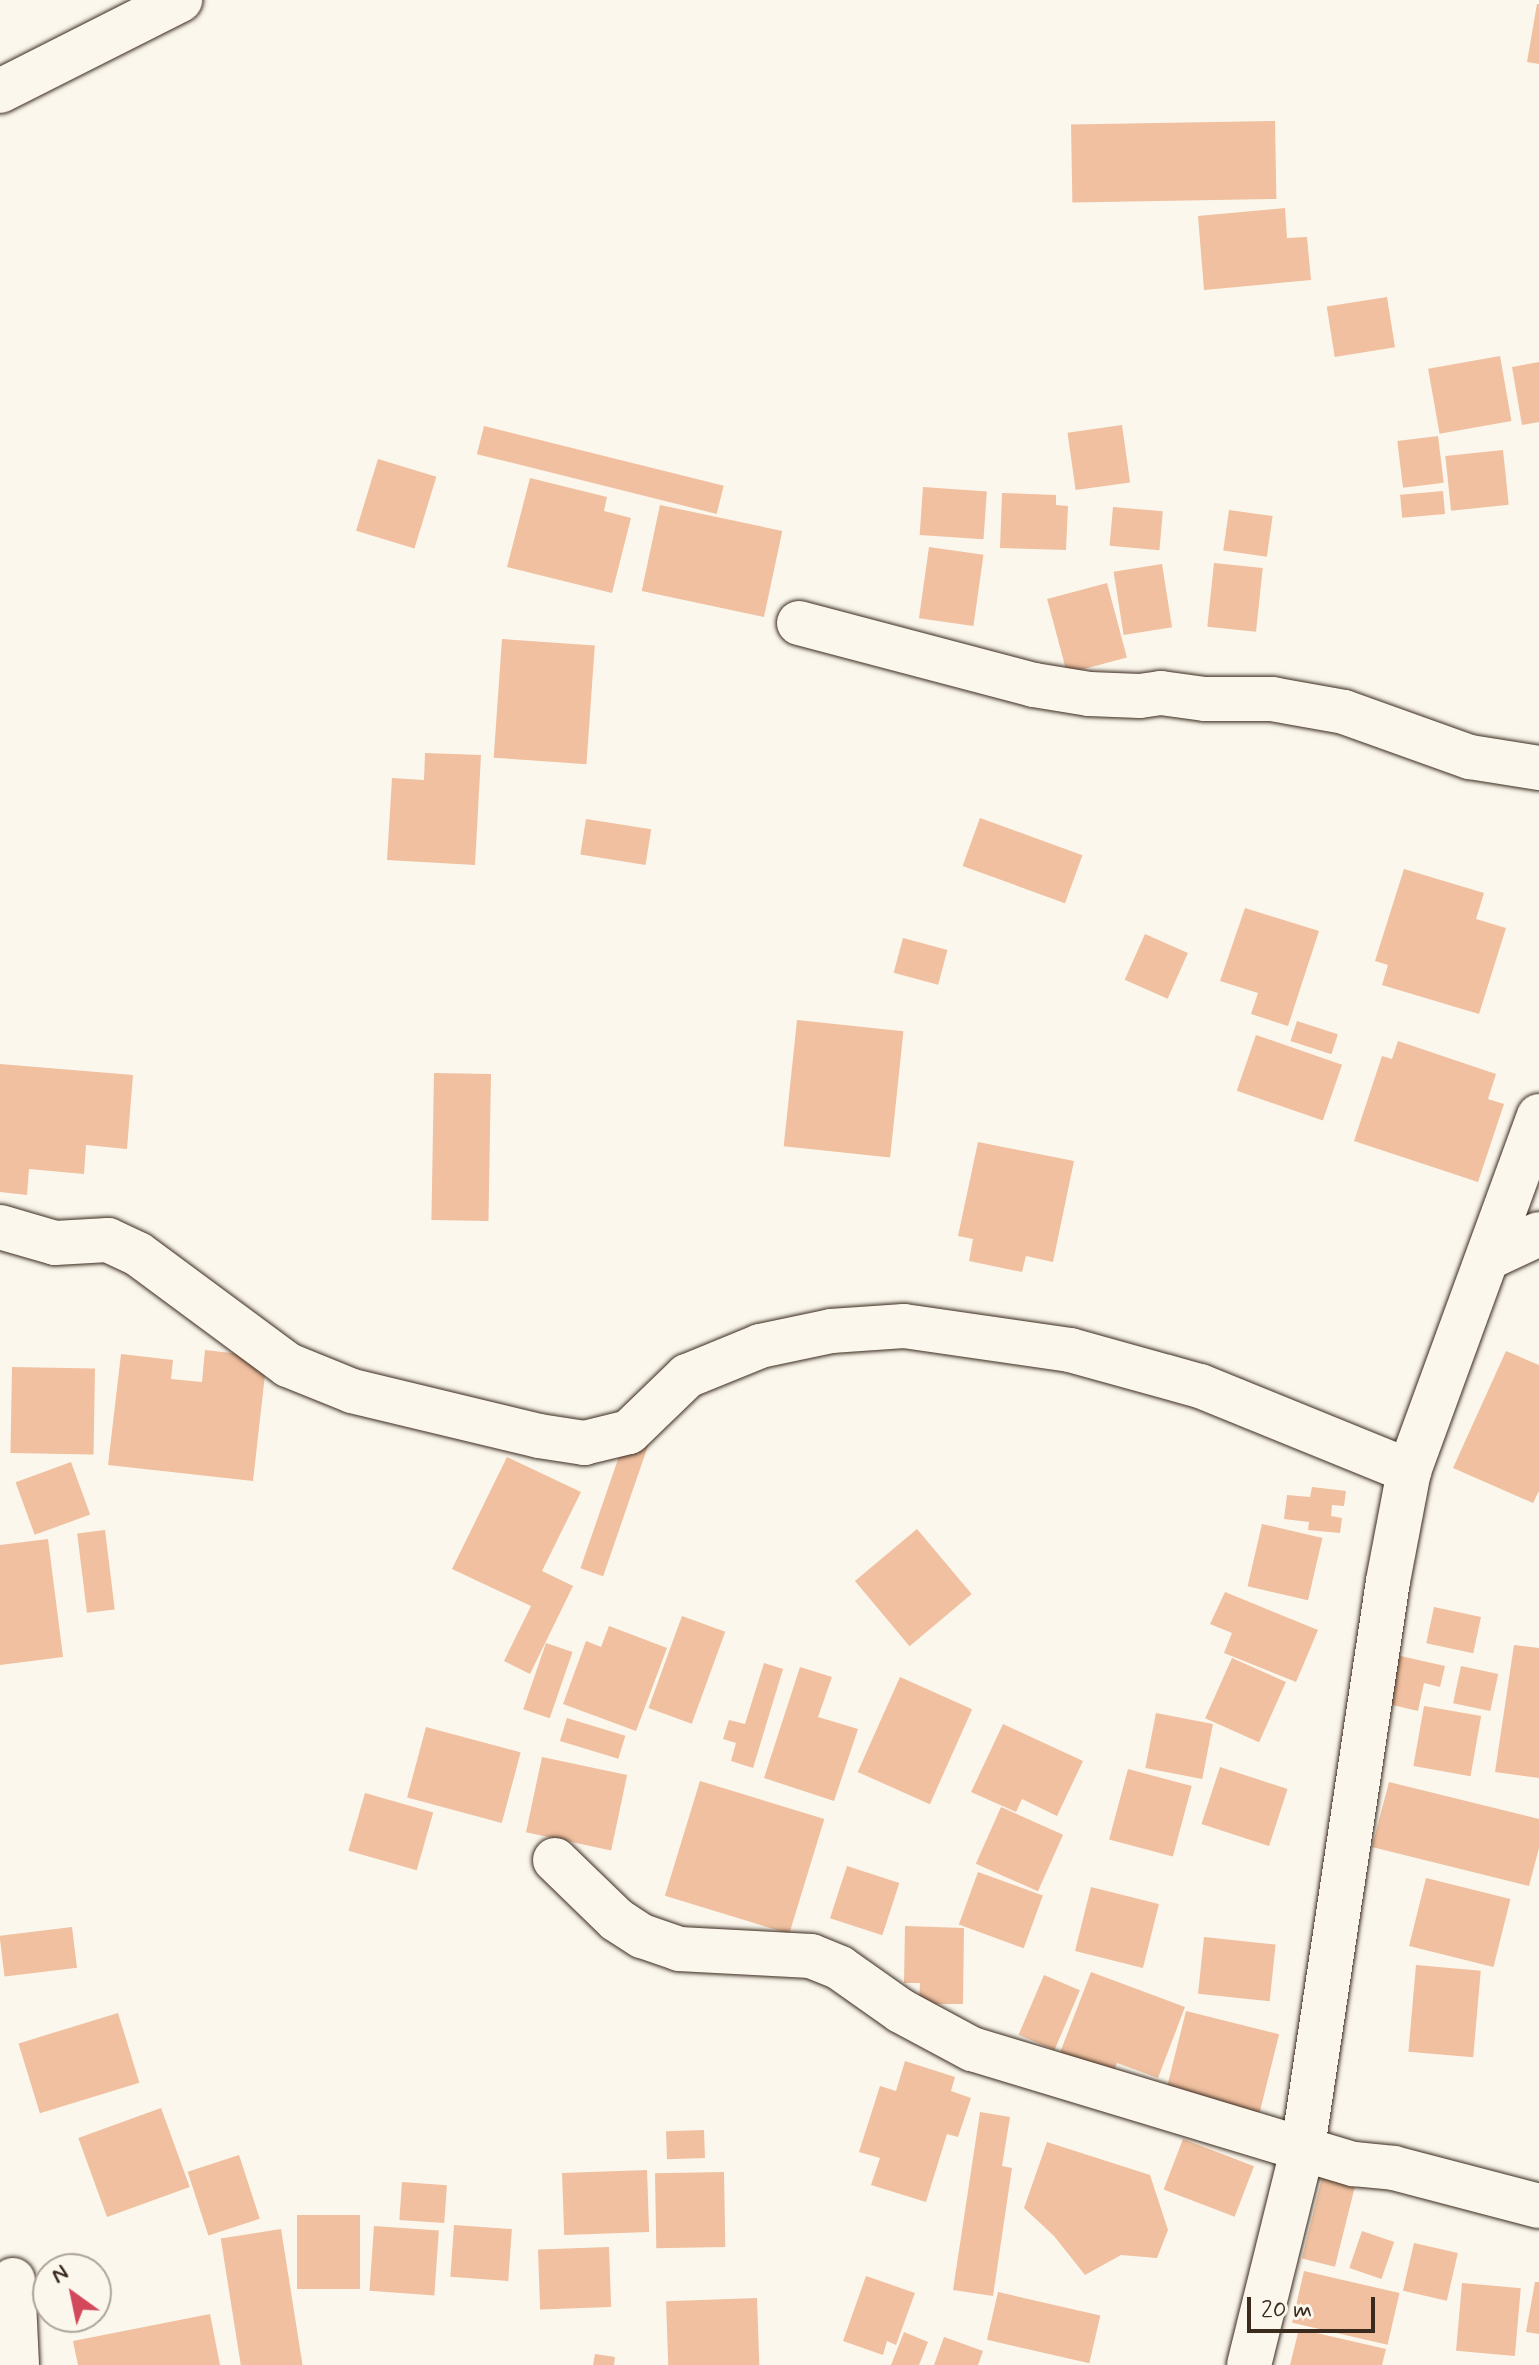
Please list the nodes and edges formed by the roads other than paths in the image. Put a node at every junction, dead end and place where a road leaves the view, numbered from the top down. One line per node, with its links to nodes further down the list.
1 (180, 0): 2 (street)
2 (0, 91)
3 (799, 623): 4 (street)
4 (1539, 768)
5 (1539, 1116): 8 (street)
6 (0, 1227): 9 (street)
7 (1539, 1234): 8 (street)
8 (1490, 1257): 9 (street)
9 (1409, 1471): 11 (street)
10 (555, 1860): 11 (street)
11 (1303, 2147): 12 (street); 15 (street)
12 (1539, 2206)
13 (13, 2280): 14 (street)
14 (17, 2365)
15 (1249, 2365)

